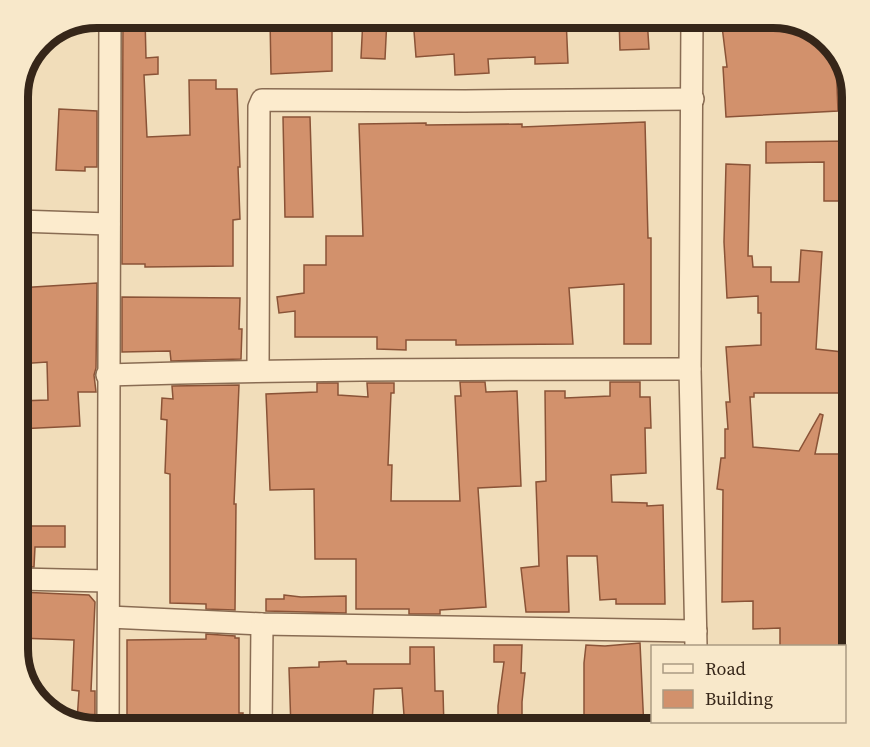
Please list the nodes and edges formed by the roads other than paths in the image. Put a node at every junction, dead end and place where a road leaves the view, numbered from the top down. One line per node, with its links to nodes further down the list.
1 (110, 28): 5 (street)
2 (692, 28): 3 (street)
3 (693, 99): 6 (street); 7 (street)
4 (29, 221): 5 (street)
5 (109, 224): 8 (street)
6 (690, 369): 7 (street); 13 (street)
7 (258, 371): 8 (street)
8 (107, 375): 10 (street)
9 (29, 579): 10 (street)
10 (107, 580): 11 (street)
11 (109, 617): 12 (street); 14 (street)
12 (261, 624): 13 (street); 15 (street)
13 (696, 639)
14 (108, 718)
15 (261, 718)

